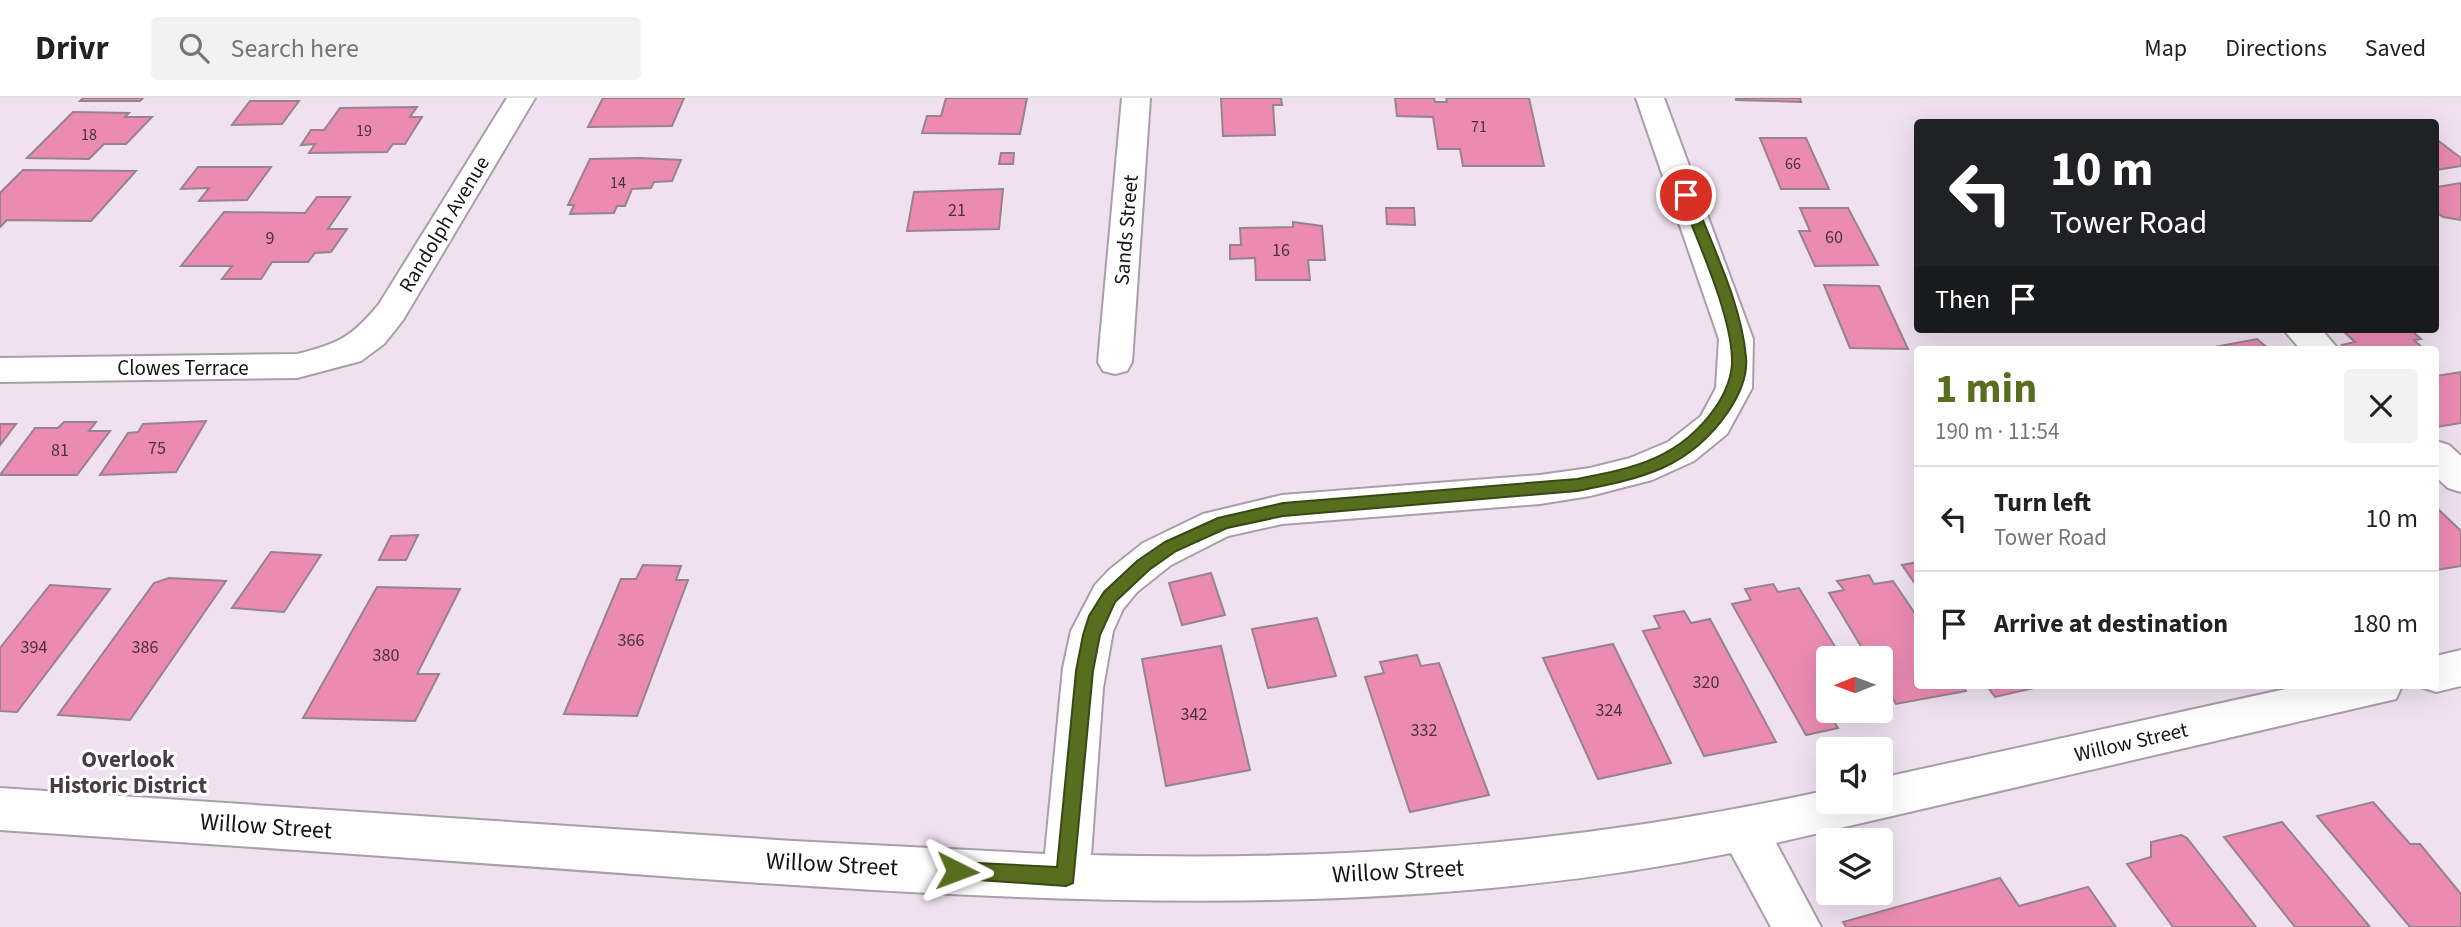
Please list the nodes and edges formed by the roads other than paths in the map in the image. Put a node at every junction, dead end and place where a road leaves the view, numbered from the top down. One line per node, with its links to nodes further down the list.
1 (521, 98): 5 (street, Randolph Avenue)
2 (1136, 98): 7 (street, Sands Street)
3 (1650, 98): 18 (street)
4 (2304, 333): 6 (street)
5 (362, 345): 8 (street, Clowes Terrace)
6 (2318, 346)
7 (1115, 362)
8 (0, 370)
9 (2439, 458): 10 (street)
10 (2461, 478)
11 (2461, 668): 12 (street)
12 (2439, 673)
13 (2368, 689): 14 (street, Willow Street)
14 (1893, 796)
15 (0, 809): 18 (street, Willow Street)
16 (1816, 813): 17 (street, Willow Street)
17 (1742, 828): 18 (street, Willow Street); 19 (street)
18 (1066, 877)
19 (1797, 927)

